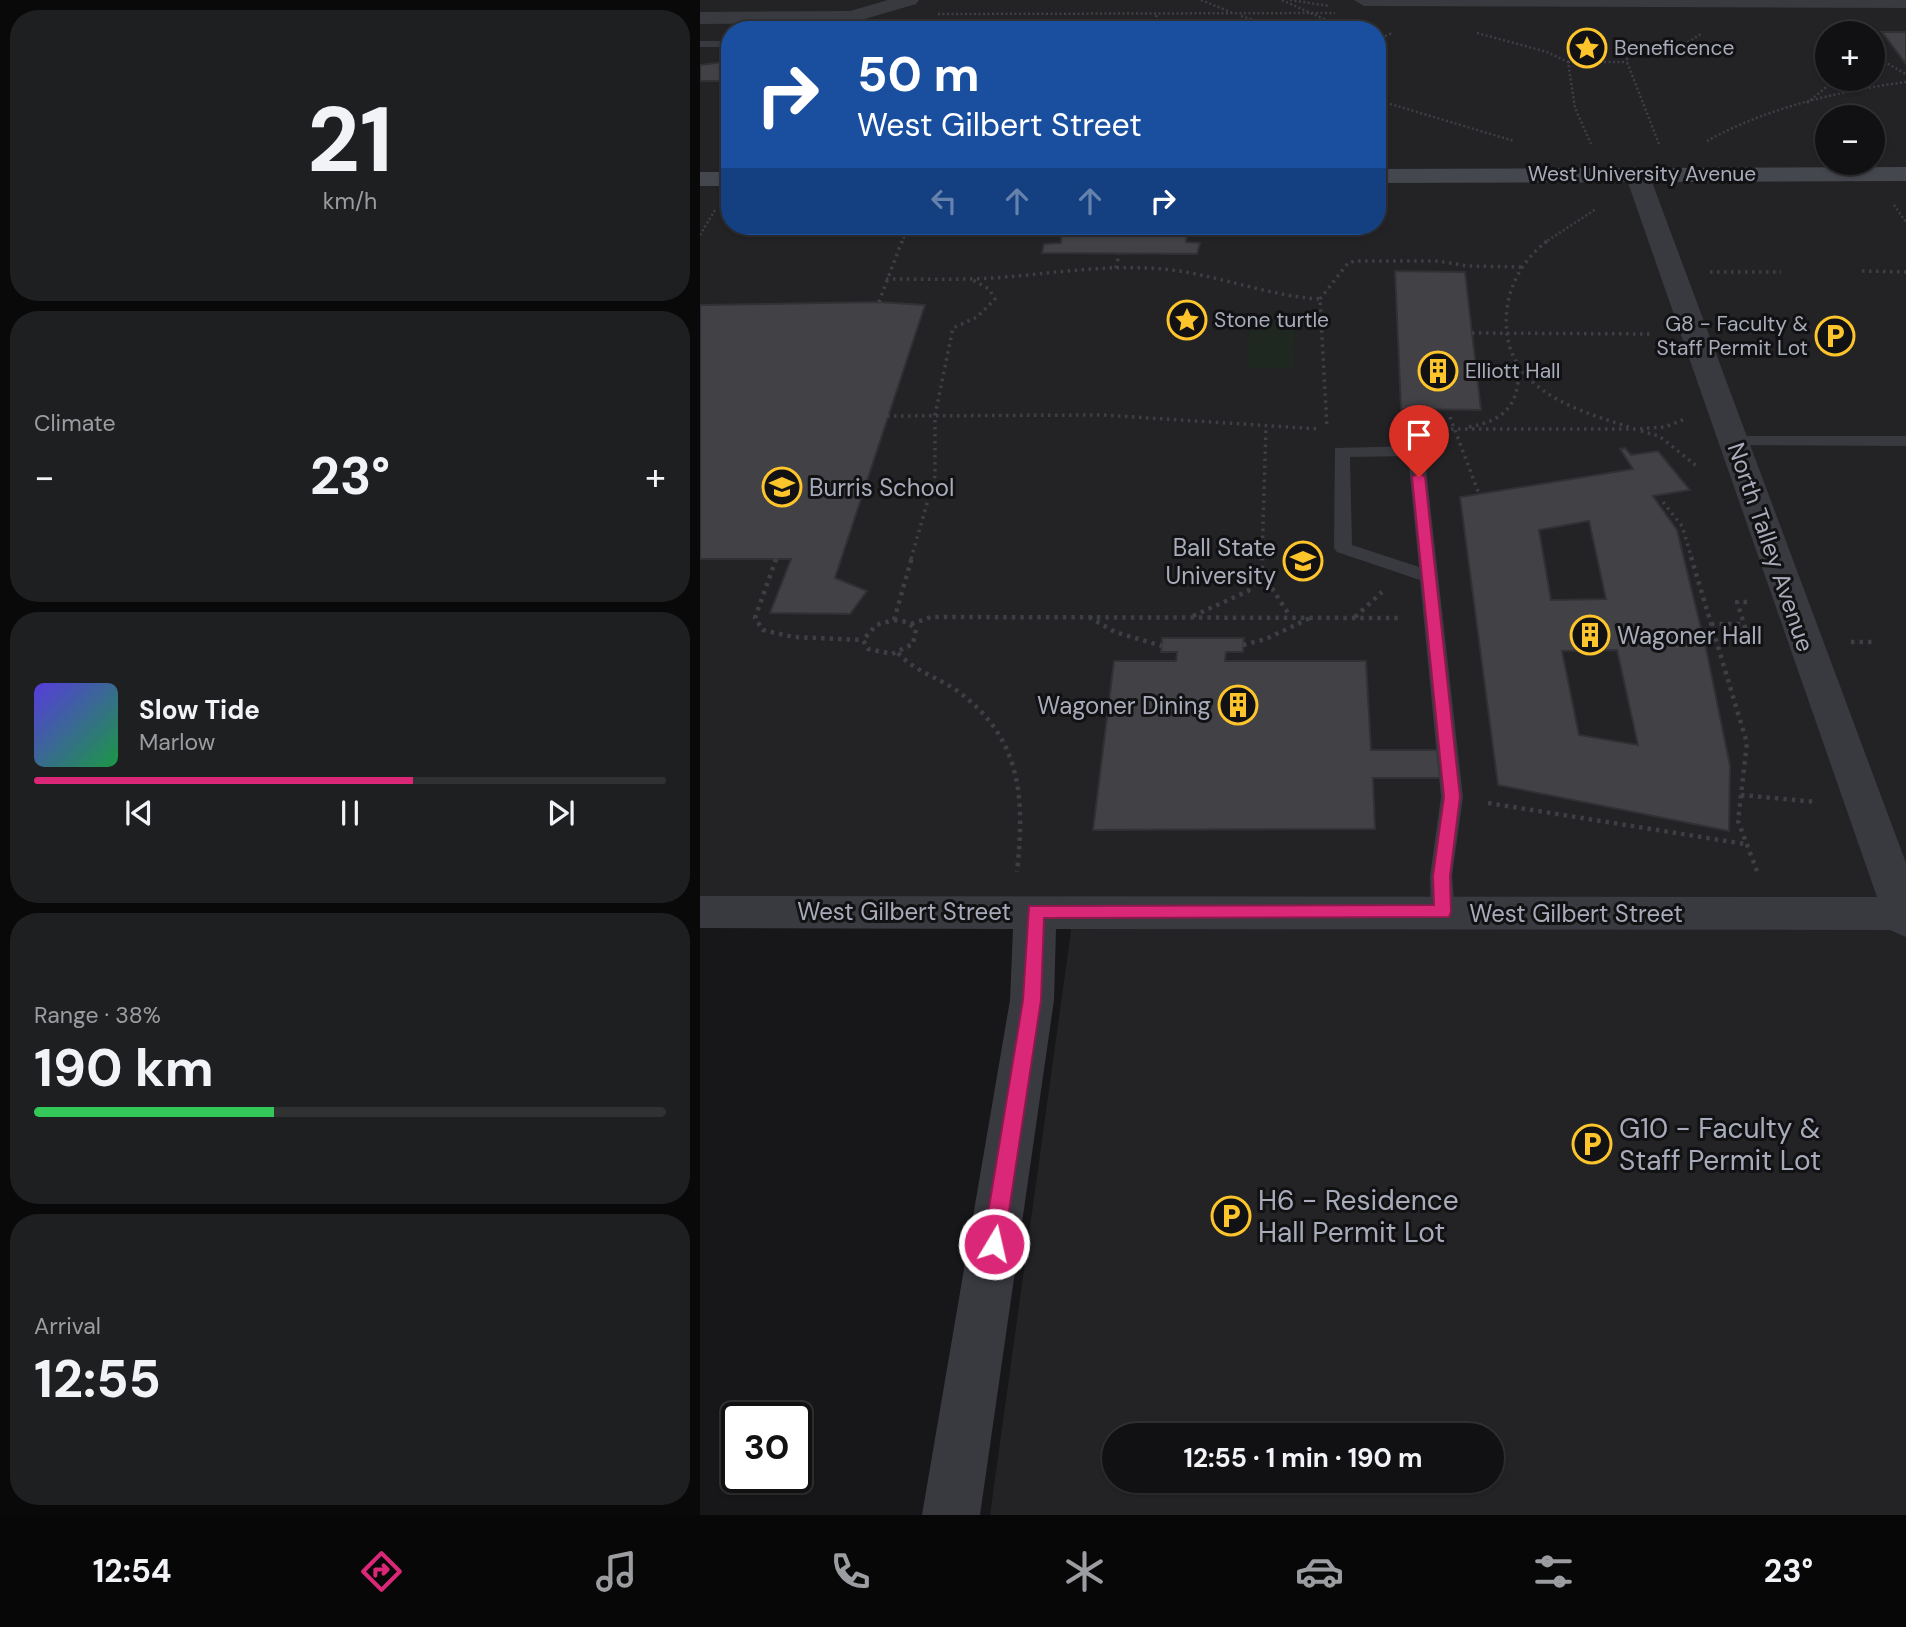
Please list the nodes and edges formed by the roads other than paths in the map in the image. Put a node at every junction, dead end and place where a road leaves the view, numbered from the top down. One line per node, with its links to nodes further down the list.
1 (909, 0): 4 (street)
2 (1364, 0): 3 (street)
3 (1906, 2)
4 (700, 18)
5 (700, 44): 6 (lane)
6 (721, 44)
7 (1637, 174): 8 (street, West University Avenue); 9 (street, West University Avenue); 12 (street, North Talley Avenue)
8 (1906, 174)
9 (1386, 176)
10 (700, 179): 11 (street)
11 (721, 179)
12 (1729, 428): 13 (lane); 18 (street, North Talley Avenue)
13 (1906, 441)
14 (1430, 577): 14 (lane); 17 (lane)
15 (1035, 911): 16 (street, West Gilbert Street); 17 (street, West Gilbert Street); 19 (street)
16 (700, 912)
17 (1443, 912): 18 (street, West Gilbert Street)
18 (1905, 916)
19 (951, 1515)

